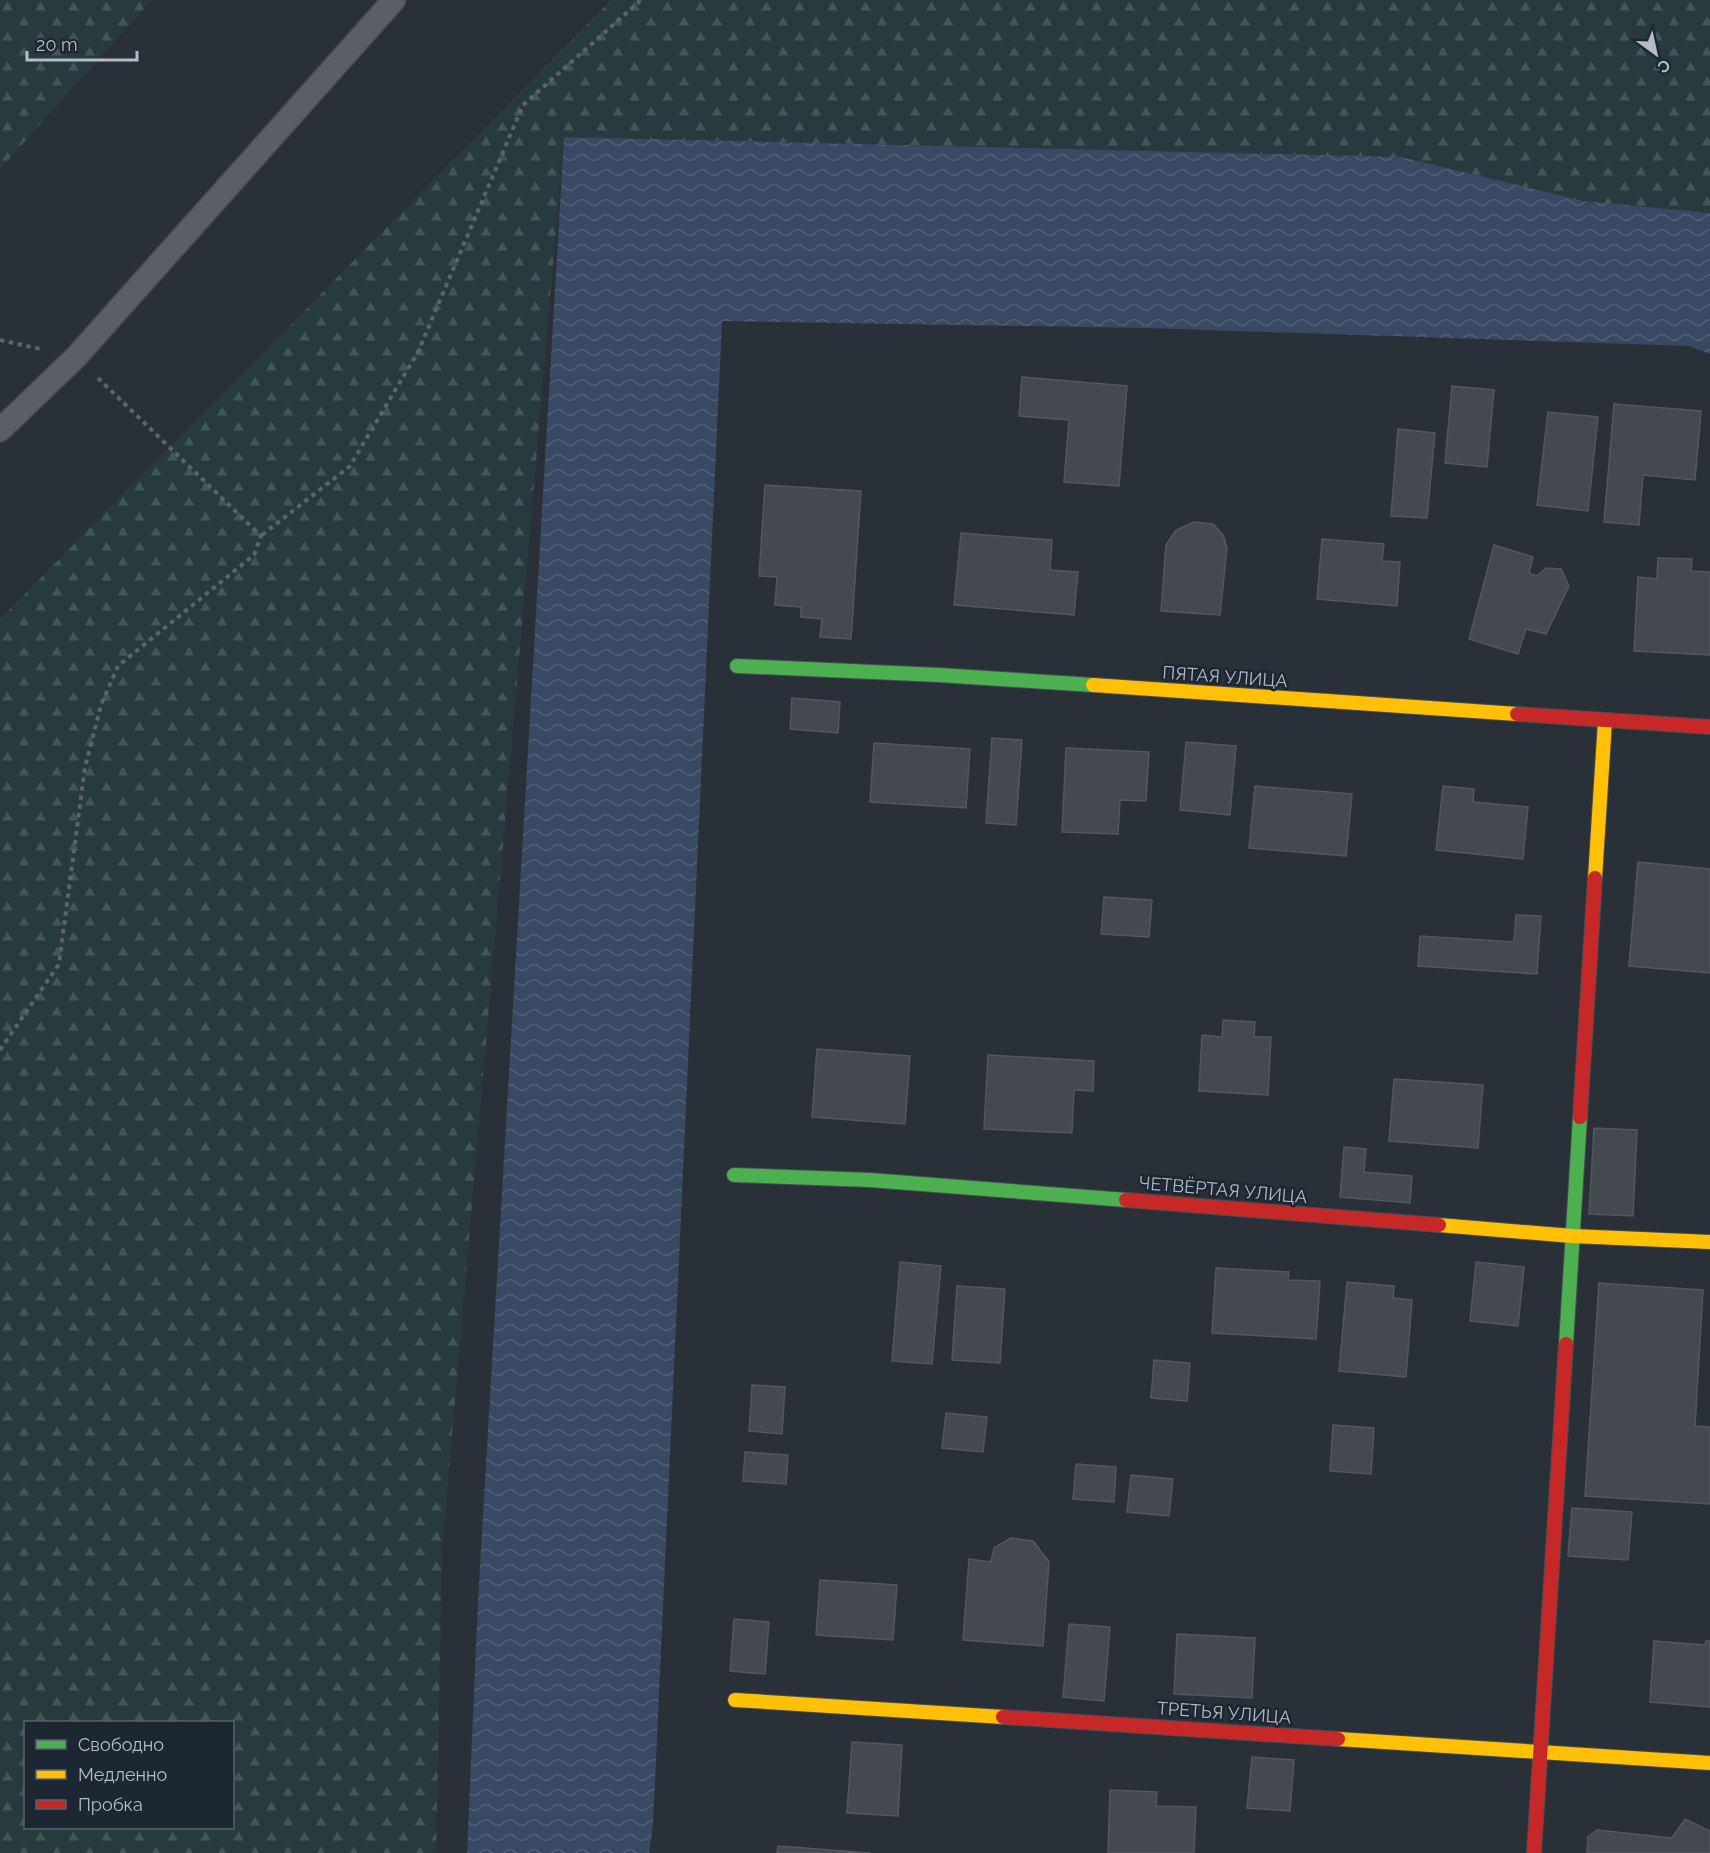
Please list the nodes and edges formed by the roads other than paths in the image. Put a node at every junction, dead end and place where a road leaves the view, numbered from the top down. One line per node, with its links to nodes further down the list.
1 (394, 0): 2 (lane)
2 (0, 430)
3 (737, 666): 4 (street, ПЯТАЯ УЛИЦА)
4 (1605, 721): 5 (street, ПЯТАЯ УЛИЦА); 7 (street)
5 (1710, 727)
6 (734, 1175): 7 (street, ЧЕТВЁРТАЯ УЛИЦА)
7 (1572, 1236): 8 (street, ЧЕТВЁРТАЯ УЛИЦА); 10 (street)
8 (1710, 1242)
9 (735, 1700): 10 (street, ТРЕТЬЯ УЛИЦА)
10 (1540, 1751): 11 (street, ТРЕТЬЯ УЛИЦА); 12 (street)
11 (1710, 1763)
12 (1534, 1853)

